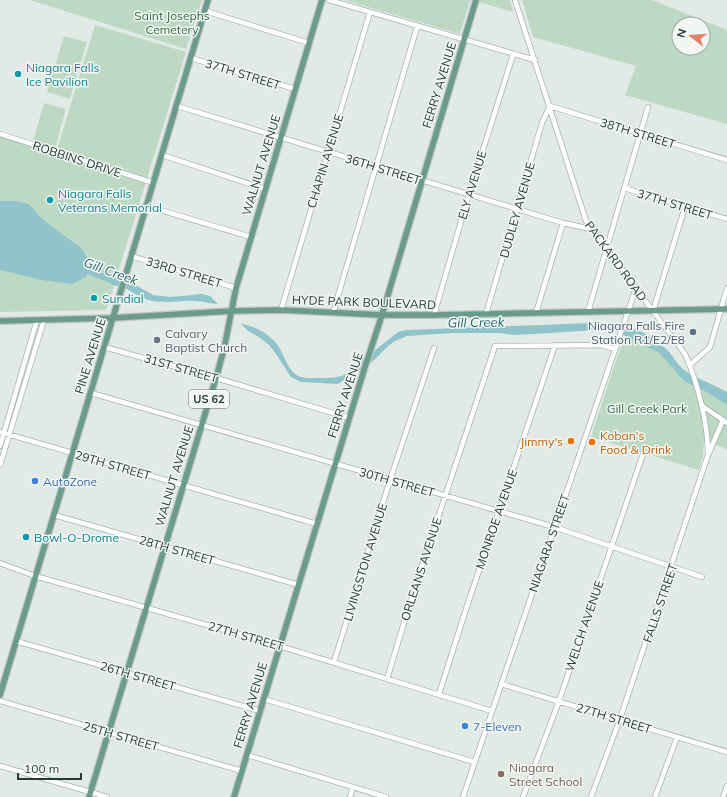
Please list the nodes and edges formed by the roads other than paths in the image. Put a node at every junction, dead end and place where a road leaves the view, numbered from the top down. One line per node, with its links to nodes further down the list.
1 (208, 0): 6 (main road, PINE AVENUE)
2 (322, 0): 10 (main road, WALNUT AVENUE / US 62)
3 (329, 0): 7 (street)
4 (476, 0): 9 (main road, FERRY AVENUE)
5 (515, 0): 13 (street, PACKARD ROAD)
6 (205, 11): 10 (street); 12 (main road, PINE AVENUE)
7 (370, 12): 8 (street); 21 (street, CHAPIN AVENUE)
8 (417, 26): 9 (street); 24 (street)
9 (464, 40): 11 (street); 25 (main road, FERRY AVENUE)
10 (309, 43): 14 (main road, WALNUT AVENUE / US 62)
11 (513, 55): 13 (street); 29 (street, ELY AVENUE)
12 (191, 58): 14 (street, 37TH STREET); 15 (main road, PINE AVENUE)
13 (535, 60): 16 (street, PACKARD ROAD)
14 (295, 89): 20 (main road, WALNUT AVENUE / US 62)
15 (177, 106): 20 (street, 36TH STREET); 22 (main road, PINE AVENUE)
16 (550, 106): 18 (street, 38TH STREET); 32 (street, DUDLEY AVENUE); 35 (street, PACKARD ROAD)
17 (648, 107): 18 (street)
18 (640, 133): 23 (street, 38TH STREET); 27 (street)
19 (0, 134): 26 (street, ROBBINS DRIVE)
20 (280, 138): 21 (street, 36TH STREET); 28 (main road, WALNUT AVENUE / US 62)
21 (328, 152): 24 (street, 36TH STREET); 42 (street, CHAPIN AVENUE)
22 (162, 155): 26 (main road, PINE AVENUE); 28 (street)
23 (727, 160)
24 (376, 166): 25 (street, 36TH STREET); 48 (street)
25 (422, 180): 29 (street, 36TH STREET); 51 (main road, FERRY AVENUE)
26 (154, 183): 30 (main road, PINE AVENUE)
27 (624, 188): 31 (street, 37TH STREET); 37 (street)
28 (265, 189): 36 (main road, WALNUT AVENUE / US 62)
29 (469, 194): 32 (street, 36TH STREET); 52 (street, ELY AVENUE)
30 (147, 206): 36 (street); 38 (main road, PINE AVENUE)
31 (684, 207): 33 (street, 37TH STREET); 45 (street)
32 (518, 208): 34 (street, 36TH STREET); 50 (street, DUDLEY AVENUE)
33 (727, 219)
34 (563, 223): 35 (street, 36TH STREET); 49 (street)
35 (591, 229): 37 (street, PACKARD ROAD)
36 (251, 237): 39 (main road, WALNUT AVENUE / US 62)
37 (606, 249): 40 (street, PACKARD ROAD); 46 (street)
38 (131, 256): 39 (street, 33RD STREET); 53 (main road, PINE AVENUE)
39 (236, 288): 44 (main road, WALNUT AVENUE / US 62)
40 (636, 288): 45 (street, PACKARD ROAD); 47 (street, NIAGARA STREET)
41 (727, 288): 43 (street)
42 (281, 310): 44 (main road, HYDE PARK BOULEVARD); 48 (main road, HYDE PARK BOULEVARD)
43 (724, 310): 45 (main road, HYDE PARK BOULEVARD); 61 (street)
44 (232, 311): 53 (main road, HYDE PARK BOULEVARD); 62 (main road, WALNUT AVENUE / US 62)
45 (653, 311): 47 (main road, HYDE PARK BOULEVARD); 61 (street, PACKARD ROAD)
46 (588, 312): 47 (main road, HYDE PARK BOULEVARD); 49 (main road, HYDE PARK BOULEVARD)
47 (628, 312): 60 (street, NIAGARA STREET)
48 (333, 313): 51 (main road, HYDE PARK BOULEVARD)
49 (536, 313): 50 (main road, HYDE PARK BOULEVARD)
50 (486, 314): 52 (main road, HYDE PARK BOULEVARD)
51 (382, 315): 52 (main road, HYDE PARK BOULEVARD); 65 (main road, FERRY AVENUE)
52 (434, 315)
53 (113, 318): 55 (main road, HYDE PARK BOULEVARD); 58 (main road, PINE AVENUE)
54 (37, 320): 55 (main road, HYDE PARK BOULEVARD); 56 (main road, HYDE PARK BOULEVARD); 68 (street)
55 (44, 320): 69 (street)
56 (0, 321)
57 (555, 345): 60 (street); 78 (street, ORLEANS AVENUE); 79 (street, MONROE AVENUE)
58 (104, 347): 62 (street, 31ST STREET); 63 (main road, PINE AVENUE)
59 (434, 348): 76 (street, LIVINGSTON AVENUE)
60 (615, 349): 82 (street, NIAGARA STREET)
61 (690, 365): 64 (street, PACKARD ROAD)
62 (216, 378): 65 (street, 31ST STREET); 67 (main road, WALNUT AVENUE / US 62)
63 (91, 393): 67 (street, 30TH STREET); 71 (main road, PINE AVENUE)
64 (701, 405): 66 (street); 73 (street, FALLS STREET)
65 (350, 418): 74 (main road, FERRY AVENUE)
66 (725, 421): 73 (street)
67 (202, 425): 74 (street, 30TH STREET); 77 (main road, WALNUT AVENUE / US 62)
68 (2, 433): 69 (street, 29TH STREET); 70 (street)
69 (9, 435): 71 (street, 29TH STREET); 75 (street)
70 (0, 446)
71 (73, 453): 77 (street, 29TH STREET); 80 (main road, PINE AVENUE)
72 (643, 454): 84 (street, WELCH AVENUE)
73 (708, 455): 86 (street, FALLS STREET)
74 (335, 464): 76 (street, 30TH STREET); 81 (main road, FERRY AVENUE)
75 (0, 465)
76 (390, 480): 78 (street, 30TH STREET); 93 (street, LIVINGSTON AVENUE)
77 (183, 485): 81 (street, 29TH STREET); 83 (main road, WALNUT AVENUE / US 62)
78 (445, 496): 79 (street, 30TH STREET); 95 (street, ORLEANS AVENUE)
79 (499, 511): 82 (street, 30TH STREET); 97 (street, MONROE AVENUE)
80 (54, 515): 83 (street, 28TH STREET); 87 (main road, PINE AVENUE)
81 (317, 524): 89 (main road, FERRY AVENUE)
82 (554, 527): 84 (street, 30TH STREET); 96 (street, NIAGARA STREET)
83 (164, 546): 89 (street, 28TH STREET); 90 (main road, WALNUT AVENUE / US 62)
84 (612, 546): 86 (street, 30TH STREET); 101 (street, WELCH AVENUE)
85 (0, 564): 87 (street, 27TH STREET)
86 (672, 566): 88 (street, 30TH STREET); 104 (street, FALLS STREET)
87 (35, 576): 90 (street, 27TH STREET); 91 (main road, PINE AVENUE)
88 (702, 577)
89 (299, 585): 92 (main road, FERRY AVENUE)
90 (146, 608): 92 (street, 27TH STREET); 94 (main road, WALNUT AVENUE / US 62)
91 (16, 641): 94 (street, 26TH STREET); 98 (main road, PINE AVENUE)
92 (280, 646): 93 (street, 27TH STREET); 99 (main road, FERRY AVENUE)
93 (334, 662): 95 (street, 27TH STREET)
94 (127, 672): 103 (street, 26TH STREET); 105 (main road, WALNUT AVENUE / US 62)
95 (387, 679): 97 (street, 27TH STREET)
96 (501, 684): 101 (street, 27TH STREET); 102 (street, NIAGARA STREET)
97 (439, 694): 102 (street, 27TH STREET)
98 (0, 695)
99 (264, 699): 103 (main road, FERRY AVENUE); 109 (street)
100 (0, 701): 105 (street, 25TH STREET)
101 (559, 701): 104 (street, 27TH STREET); 120 (street, WELCH AVENUE)
102 (492, 710): 109 (street, NIAGARA STREET)
103 (260, 711): 108 (main road, FERRY AVENUE)
104 (620, 719): 106 (street, 27TH STREET); 121 (street, FALLS STREET)
105 (109, 732): 111 (street, 25TH STREET); 114 (main road, WALNUT AVENUE / US 62)
106 (678, 737): 107 (street, 27TH STREET); 122 (street)
107 (727, 752)
108 (247, 755): 111 (main road, FERRY AVENUE); 113 (street)
109 (474, 762): 119 (street, NIAGARA STREET)
110 (0, 766): 114 (street)
111 (242, 771): 116 (main road, FERRY AVENUE)
112 (727, 786): 123 (street)
113 (353, 787): 117 (street); 118 (street)
114 (90, 794): 115 (street)
115 (108, 797)
116 (234, 797)
117 (350, 797)
118 (386, 797)
119 (463, 797)
120 (523, 797)
121 (591, 797)
122 (655, 797)
123 (723, 797)

